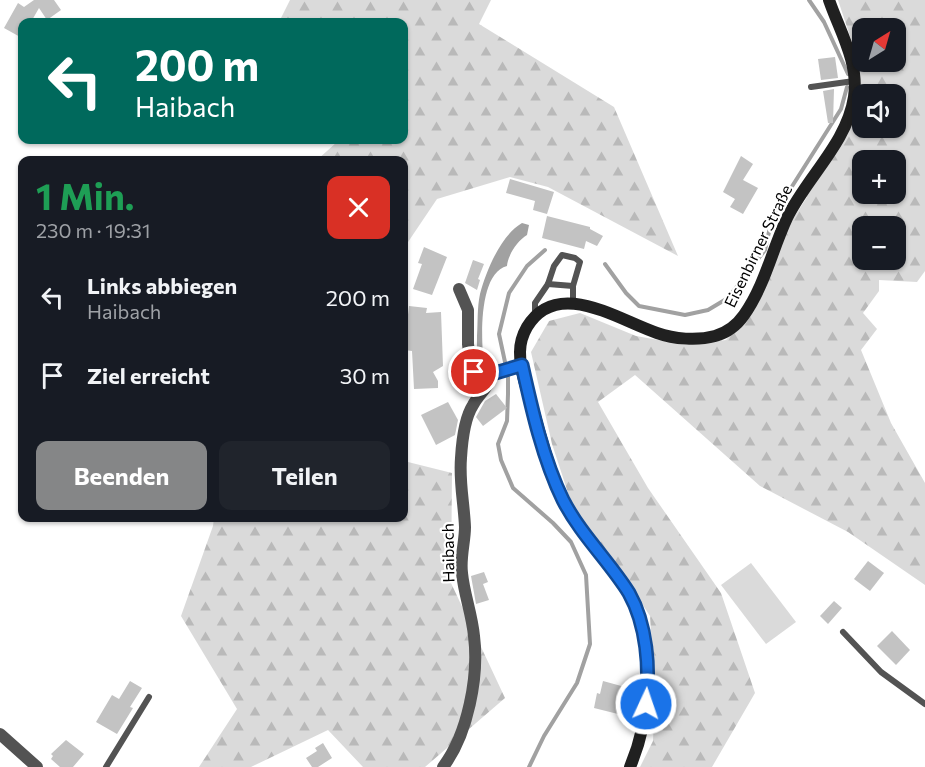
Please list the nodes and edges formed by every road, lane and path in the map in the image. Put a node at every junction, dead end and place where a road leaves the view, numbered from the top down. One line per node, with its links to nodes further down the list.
1 (829, 0): 2 (main road, Eisenbirner Straße)
2 (854, 81): 3 (lane); 7 (main road, Eisenbirner Straße)
3 (811, 87)
4 (548, 284): 5 (lane); 5 (lane); 8 (lane)
5 (573, 286): 7 (lane)
6 (459, 289): 9 (street)
7 (573, 302): 8 (main road)
8 (536, 316): 9 (main road)
9 (505, 370): 16 (street, Haibach); 17 (main road)
10 (843, 632): 12 (lane)
11 (149, 697): 15 (lane)
12 (925, 704)
13 (0, 734): 14 (street)
14 (37, 767)
15 (106, 767)
16 (443, 767)
17 (630, 767)

